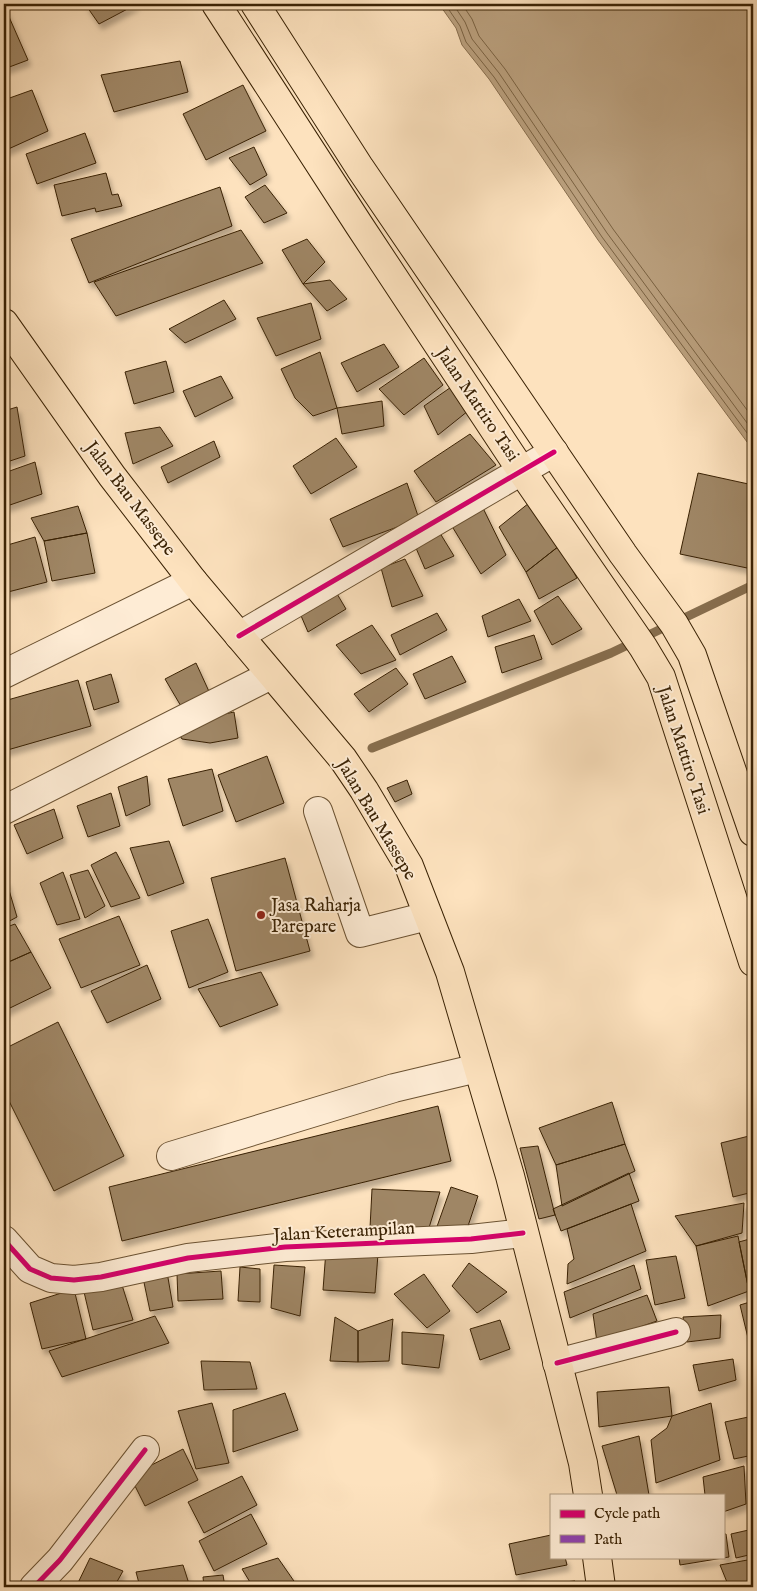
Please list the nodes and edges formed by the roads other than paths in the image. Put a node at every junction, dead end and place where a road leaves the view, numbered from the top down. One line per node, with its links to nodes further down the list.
1 (216, 4): 4 (main road, Jalan Mattiro Tasi)
2 (255, 4): 3 (main road, Jalan Mattiro Tasi)
3 (423, 260): 4 (main road); 6 (main road, Jalan Mattiro Tasi)
4 (394, 279): 7 (main road, Jalan Mattiro Tasi)
5 (6, 329): 8 (main road, Jalan Bau Massepe)
6 (554, 452): 7 (street); 14 (main road, Jalan Mattiro Tasi)
7 (521, 470): 9 (street); 16 (main road, Jalan Mattiro Tasi)
8 (193, 581): 9 (main road, Jalan Bau Massepe); 10 (street)
9 (239, 636): 11 (main road, Jalan Bau Massepe)
10 (4, 674)
11 (271, 674): 12 (street); 15 (main road, Jalan Bau Massepe)
12 (4, 810)
13 (318, 811): 15 (street)
14 (753, 832)
15 (428, 916): 17 (main road, Jalan Bau Massepe)
16 (753, 962)
17 (478, 1068): 18 (street); 19 (main road, Jalan Bau Massepe)
18 (171, 1156)
19 (523, 1233): 20 (street, Jalan Keterampilan); 22 (main road, Jalan Bau Massepe)
20 (4, 1240)
21 (676, 1332): 22 (street)
22 (557, 1363): 24 (main road, Jalan Bau Massepe)
23 (145, 1450): 26 (street)
24 (588, 1494)
25 (597, 1558): 27 (main road)
26 (34, 1587)
27 (601, 1587)

